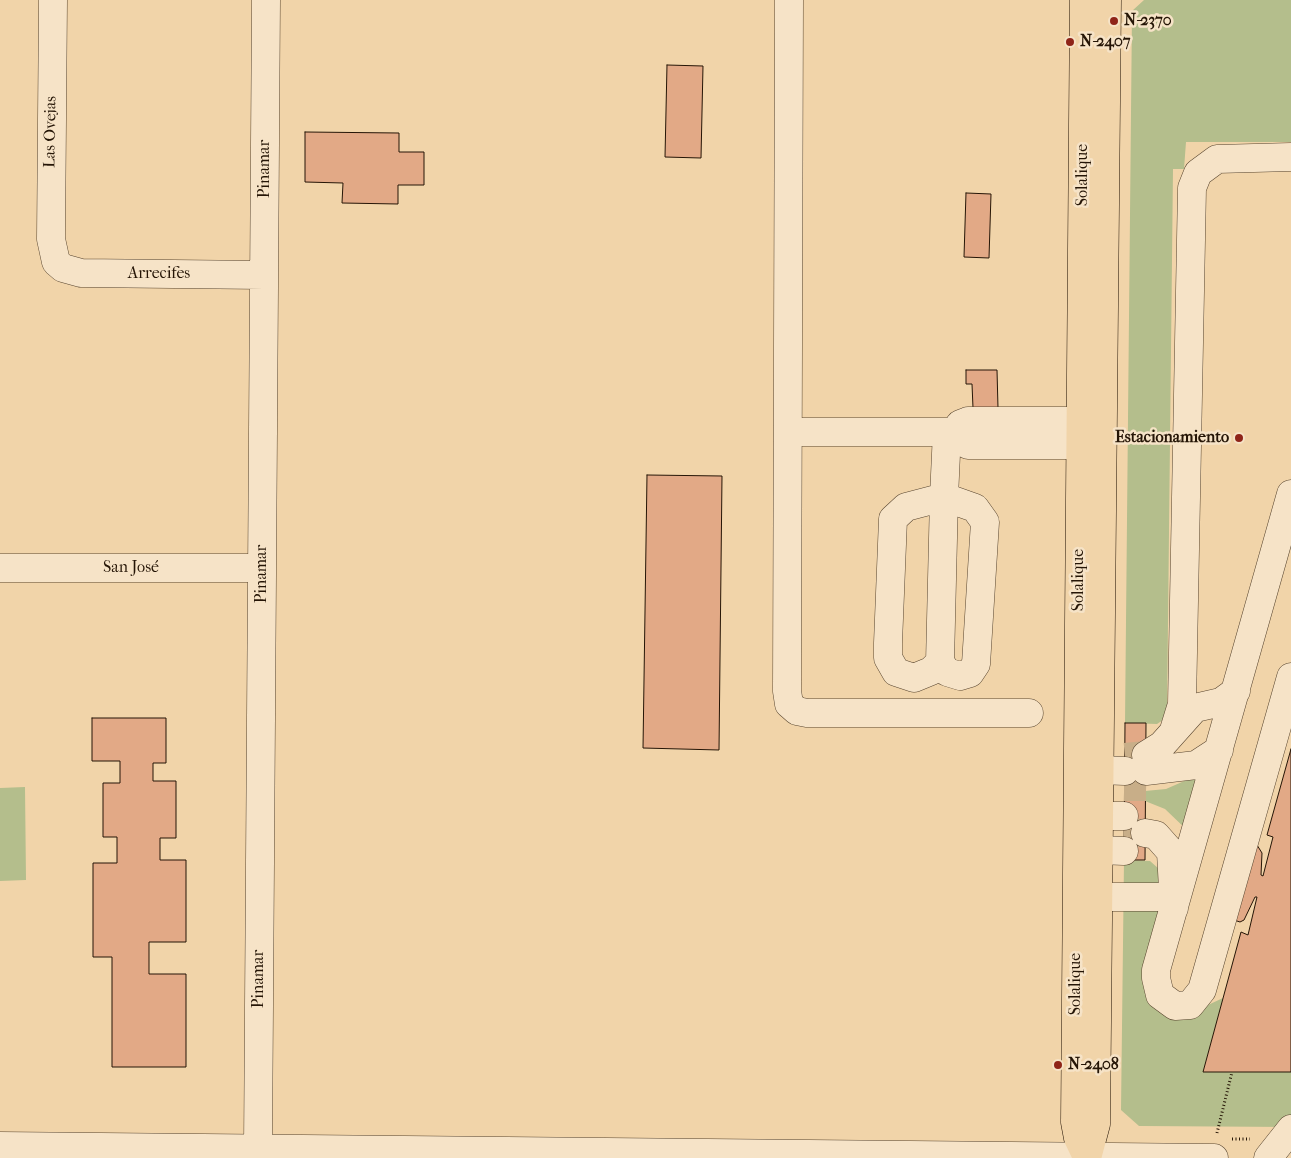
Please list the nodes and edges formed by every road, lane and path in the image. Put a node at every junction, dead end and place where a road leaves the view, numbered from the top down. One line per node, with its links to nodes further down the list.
1 (53, 0): 7 (street, Las Ovejas)
2 (266, 0): 8 (street, Pinamar)
3 (789, 0): 9 (street)
4 (1084, 0): 11 (main road, Solalique)
5 (1107, 0): 11 (main road, Solalique)
6 (1291, 158): 21 (street)
7 (56, 262): 8 (street, Arrecifes)
8 (264, 274): 15 (street, Pinamar)
9 (788, 432): 10 (street); 20 (street)
10 (951, 432): 11 (street); 13 (street)
11 (1088, 434): 23 (main road, Solalique); 32 (main road, Solalique)
12 (1291, 494): 18 (street)
13 (944, 497): 16 (street); 16 (street); 16 (street)
14 (0, 568): 15 (street, San José)
15 (262, 568): 31 (street, Pinamar)
16 (940, 662)
17 (1291, 677): 26 (street)
18 (1236, 691): 19 (street); 22 (street)
19 (1192, 710): 21 (street); 22 (street)
20 (1028, 713)
21 (1174, 730): 23 (street)
22 (1209, 760): 23 (street); 26 (street)
23 (1123, 771): 24 (main road, Solalique)
24 (1132, 838): 25 (main road, Solalique); 26 (street)
25 (1098, 897): 26 (street); 32 (main road, Solalique)
26 (1174, 908)
27 (1232, 1072): 29 (path)
28 (1281, 1142): 29 (path)
29 (1219, 1145): 32 (street)
30 (0, 1146): 31 (street)
31 (258, 1149): 32 (street)
32 (1086, 1157)

